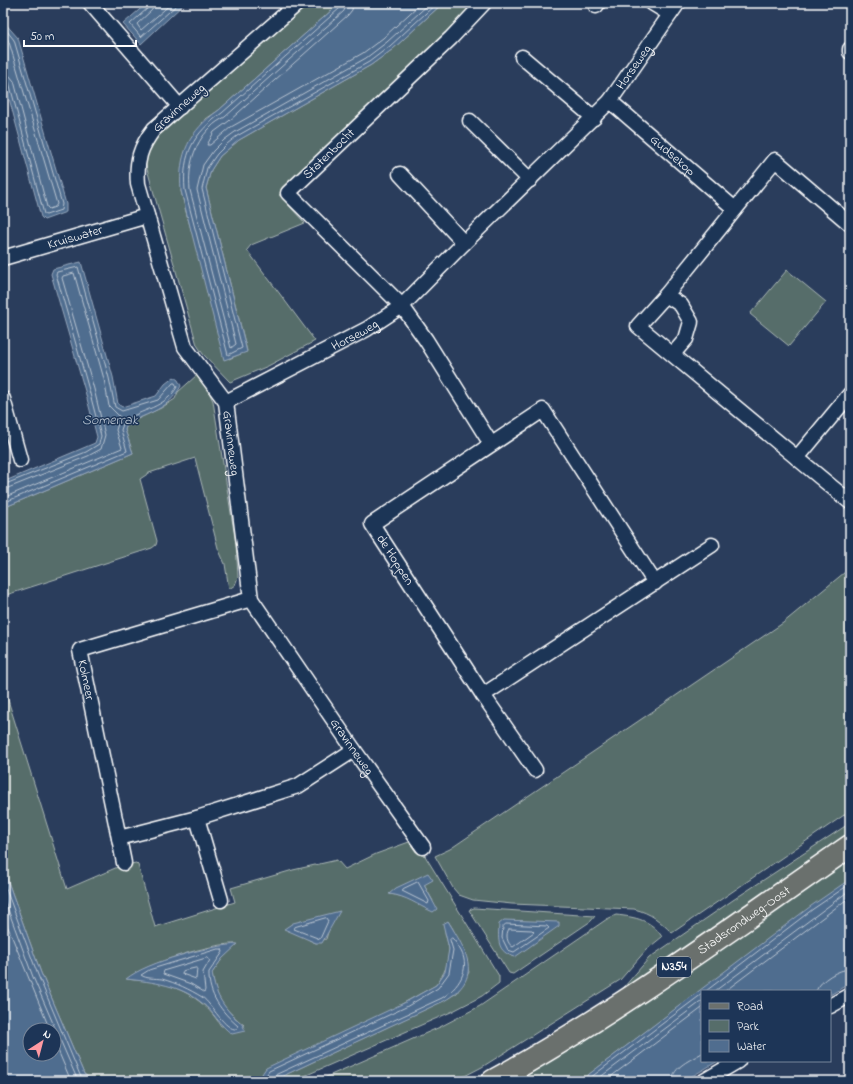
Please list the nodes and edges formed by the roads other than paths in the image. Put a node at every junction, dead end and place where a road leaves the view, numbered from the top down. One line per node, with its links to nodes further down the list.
1 (90, 3): 10 (street)
2 (298, 3): 10 (street, Gravinneweg)
3 (484, 3): 21 (street, Statenbocht)
4 (652, 3): 5 (street, Horseweg)
5 (674, 9): 9 (street, Horseweg)
6 (850, 48): 7 (street)
7 (850, 52)
8 (522, 57): 11 (street)
9 (610, 101): 11 (street, Horseweg); 15 (street, Gudsekop)
10 (180, 107): 16 (street, Gravinneweg)
11 (594, 118): 14 (street, Horseweg)
12 (470, 121): 14 (street)
13 (400, 174): 18 (street)
14 (530, 180): 18 (street, Horseweg)
15 (735, 209): 17 (street); 20 (street)
16 (147, 216): 19 (street, Kruiswater); 25 (street, Gravinneweg)
17 (850, 224)
18 (464, 243): 21 (street, Horseweg)
19 (3, 258)
20 (666, 295): 22 (street); 22 (street)
21 (402, 306): 25 (street, Horseweg); 26 (street)
22 (673, 354): 27 (street)
23 (850, 394): 27 (street)
24 (3, 399): 28 (street)
25 (226, 402): 32 (street, Gravinneweg)
26 (490, 444): 31 (street, de Hoppen); 33 (street, de Hoppen)
27 (797, 458): 29 (street)
28 (20, 460)
29 (850, 502)
30 (712, 545): 31 (street)
31 (655, 583): 33 (street)
32 (252, 599): 34 (street, Gravinneweg); 37 (street, Kolmeer)
33 (483, 696): 35 (street, de Hoppen)
34 (354, 750): 36 (street); 39 (street, Gravinneweg)
35 (535, 770)
36 (197, 818): 37 (street); 41 (street)
37 (119, 838): 40 (street, Kolmeer)
38 (850, 846): 45 (main road, Stadsrondweg-Oost / N354)
39 (423, 847)
40 (124, 863)
41 (221, 900)
42 (850, 995): 43 (street)
43 (831, 1005)
44 (736, 1062): 46 (street)
45 (493, 1081)
46 (704, 1081)

